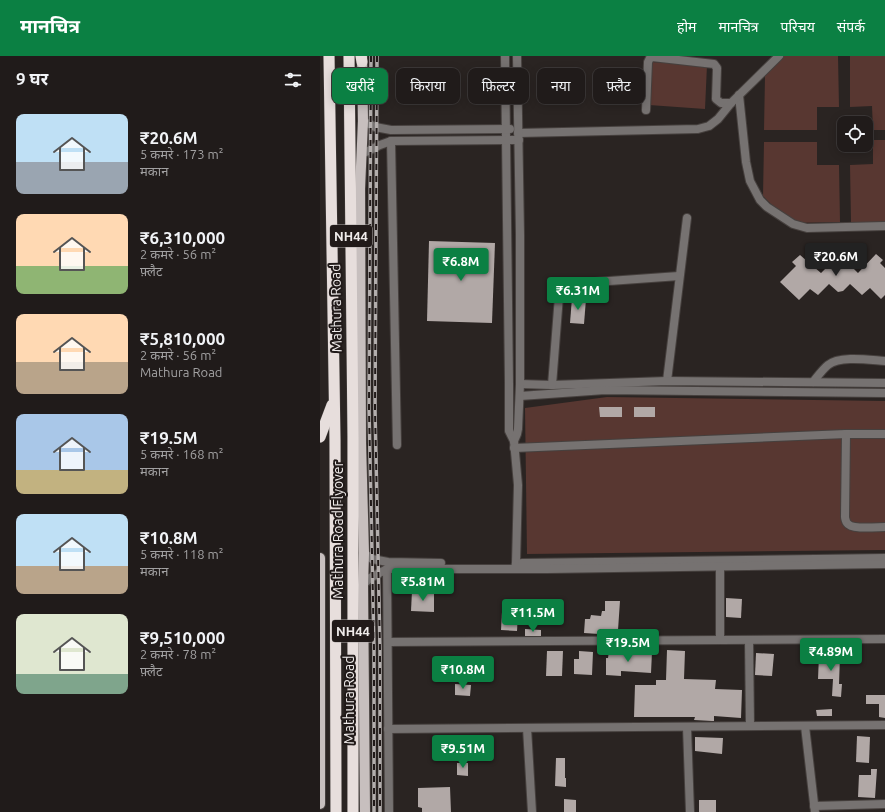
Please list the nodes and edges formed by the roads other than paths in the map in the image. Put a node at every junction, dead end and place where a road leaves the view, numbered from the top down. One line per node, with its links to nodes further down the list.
1 (329, 56): 27 (highway, Mathura Road / NH44)
2 (349, 56): 33 (highway, Mathura Road / NH44)
3 (505, 56): 11 (street)
4 (517, 56): 12 (street)
5 (779, 56): 7 (street)
6 (362, 58): 10 (main road, Mathura Road)
7 (739, 95): 8 (street); 17 (street)
8 (731, 103): 9 (street); 12 (street)
9 (646, 110)
10 (363, 121): 11 (street); 15 (main road, Mathura Road)
11 (506, 130): 12 (street); 13 (street)
12 (518, 134): 13 (street); 23 (street)
13 (507, 140): 14 (street); 31 (street)
14 (391, 141): 15 (street); 32 (street)
15 (362, 154): 33 (main road, Mathura Road)
16 (687, 218): 18 (street)
17 (885, 226)
18 (679, 276): 20 (street); 24 (street)
19 (885, 361): 21 (street)
20 (667, 381): 21 (street); 24 (street)
21 (813, 382): 22 (street)
22 (885, 383)
23 (520, 384): 24 (street); 26 (street)
24 (552, 385)
25 (885, 393): 26 (street)
26 (520, 396): 31 (street)
27 (334, 398): 30 (highway); 58 (highway, Mathura Road Flyover / NH44)
28 (846, 434): 29 (street); 31 (street); 34 (street)
29 (885, 434)
30 (320, 436)
31 (514, 444): 39 (street)
32 (397, 445)
33 (357, 446): 35 (main road, Mathura Road); 59 (highway, Mathura Road Flyover / NH44)
34 (885, 527)
35 (364, 553): 39 (street); 43 (main road, Mathura Road)
36 (320, 558): 41 (main road, Mathura Road)
37 (885, 558): 39 (street)
38 (885, 564): 40 (street)
39 (516, 566): 40 (street); 42 (street)
40 (720, 566): 45 (street)
41 (320, 569): 51 (main road, Mathura Road)
42 (387, 569): 43 (street); 47 (street)
43 (363, 585): 60 (main road, Mathura Road)
44 (885, 639): 46 (street)
45 (720, 640): 46 (street); 47 (street)
46 (749, 640): 49 (street)
47 (388, 642): 54 (street)
48 (885, 725): 50 (street)
49 (750, 726): 50 (street); 52 (street)
50 (805, 726): 57 (street)
51 (320, 727): 55 (main road, Mathura Road)
52 (687, 727): 53 (street); 63 (street)
53 (527, 728): 54 (street); 62 (street)
54 (388, 729): 61 (street)
55 (320, 804)
56 (885, 804): 57 (street)
57 (814, 809)
58 (336, 812)
59 (353, 812)
60 (365, 812)
61 (389, 812)
62 (532, 812)
63 (690, 812)

